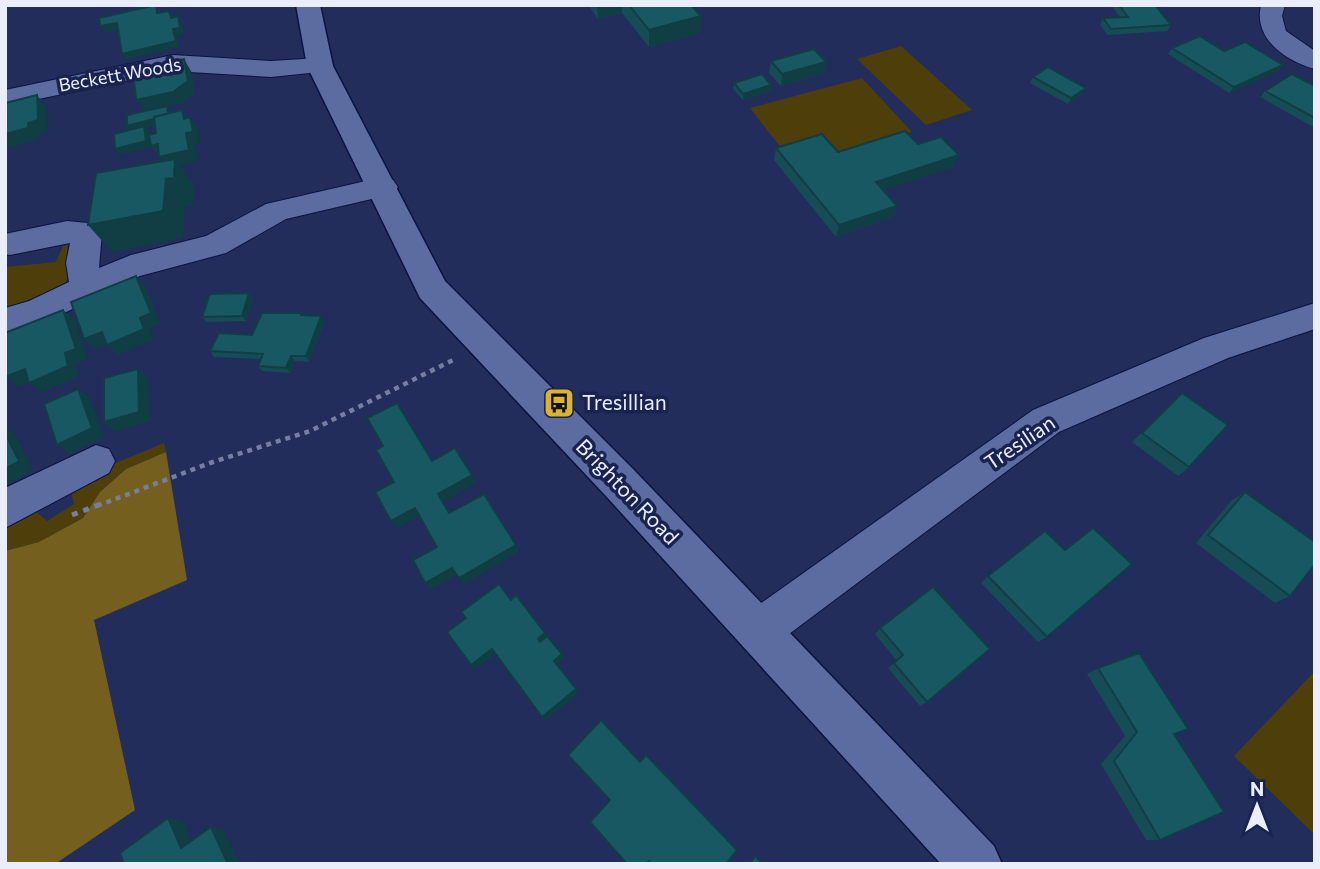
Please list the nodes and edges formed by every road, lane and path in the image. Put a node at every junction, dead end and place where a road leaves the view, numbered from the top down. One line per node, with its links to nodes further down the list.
1 (308, 5): 4 (street, Brighton Road)
2 (1273, 5): 3 (street)
3 (1315, 61)
4 (320, 66): 5 (street, Beckett Woods); 6 (street, Brighton Road)
5 (5, 98)
6 (383, 187): 8 (street); 11 (street, Brighton Road)
7 (10, 244): 8 (street)
8 (86, 286): 10 (street)
9 (1315, 316): 15 (street, Tresilian)
10 (5, 321)
11 (484, 344): 14 (path); 15 (street, Brighton Road)
12 (96, 461): 13 (street)
13 (5, 510)
14 (66, 517)
15 (758, 631): 16 (street, Brighton Road)
16 (976, 864)

